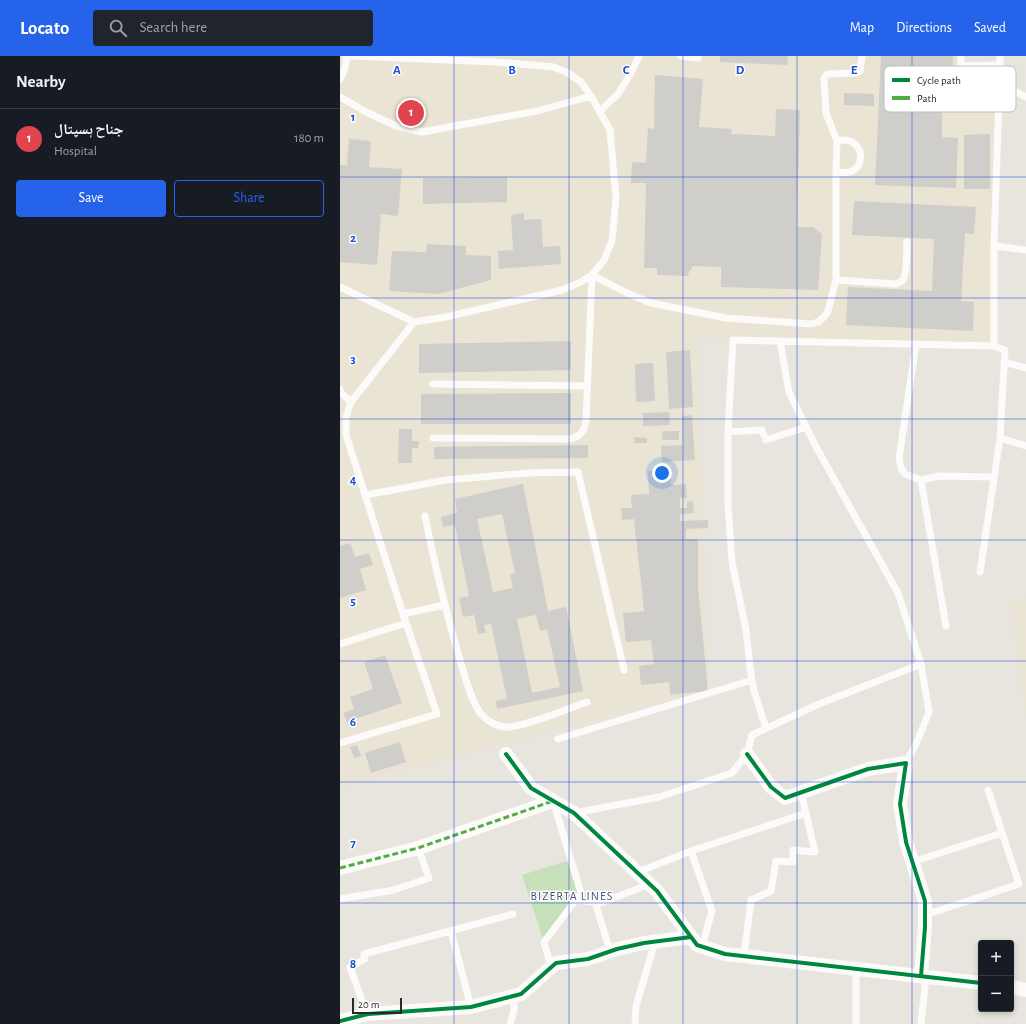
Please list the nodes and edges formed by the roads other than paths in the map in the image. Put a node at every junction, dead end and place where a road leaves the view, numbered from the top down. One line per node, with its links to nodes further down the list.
1 (346, 56): 10 (lane)
2 (352, 56): 12 (lane)
3 (639, 56): 15 (lane)
4 (681, 56): 8 (lane)
5 (862, 56): 17 (lane)
6 (961, 56): 9 (lane)
7 (1000, 56): 9 (lane)
8 (698, 58)
9 (1000, 65)
10 (340, 79)
11 (1016, 92): 14 (lane)
12 (591, 96): 13 (lane); 15 (lane)
13 (340, 97)
14 (1026, 97)
15 (600, 111): 22 (lane)
16 (998, 112): 20 (lane)
17 (837, 142): 18 (lane); 18 (lane)
18 (836, 171): 23 (lane)
19 (907, 242): 23 (lane)
20 (994, 246): 21 (lane); 28 (lane)
21 (1026, 250)
22 (592, 275): 23 (lane); 25 (lane); 32 (lane)
23 (836, 280)
24 (340, 286): 25 (lane)
25 (414, 322): 34 (lane)
26 (780, 341): 27 (lane); 35 (lane); 36 (lane)
27 (916, 344): 28 (lane); 41 (lane)
28 (994, 346): 29 (lane)
29 (1004, 362): 30 (lane); 38 (lane)
30 (1026, 368)
31 (433, 384): 32 (lane)
32 (588, 386): 37 (lane)
33 (340, 389): 34 (lane)
34 (351, 402): 42 (lane)
35 (806, 427): 36 (lane); 50 (lane)
36 (728, 432): 52 (lane)
37 (433, 438)
38 (1000, 438): 39 (lane); 40 (lane)
39 (1026, 446)
40 (994, 477): 41 (lane); 44 (lane)
41 (921, 480): 48 (lane)
42 (366, 495): 46 (lane); 51 (lane)
43 (424, 516): 45 (lane)
44 (980, 572)
45 (444, 605): 46 (lane); 53 (lane)
46 (403, 614): 47 (lane)
47 (406, 623): 49 (lane); 56 (lane)
48 (946, 626)
49 (340, 644)
50 (921, 664): 54 (lane); 59 (lane)
51 (624, 670)
52 (752, 680): 54 (lane); 55 (lane)
53 (587, 702)
54 (766, 728): 58 (lane)
55 (558, 739)
56 (340, 743)
57 (506, 754): 62 (street)
58 (747, 754): 61 (street); 63 (lane)
59 (906, 763): 61 (street); 68 (street)
60 (988, 790): 65 (lane)
61 (801, 792): 64 (lane)
62 (552, 801): 63 (street); 66 (street); 73 (lane)
63 (574, 813): 70 (street)
64 (806, 813): 67 (lane); 82 (lane)
65 (1002, 833): 68 (lane); 76 (lane)
66 (418, 848): 69 (street); 72 (lane)
67 (691, 851): 70 (lane); 80 (lane)
68 (912, 862): 76 (street)
69 (340, 868)
70 (638, 872): 71 (street)
71 (650, 884): 74 (lane); 78 (street)
72 (340, 899)
73 (575, 900): 74 (lane); 83 (lane)
74 (595, 902): 81 (lane)
75 (513, 914): 77 (lane)
76 (925, 915): 85 (street)
77 (451, 930): 90 (lane); 91 (lane)
78 (691, 937): 79 (street); 80 (street)
79 (654, 942): 81 (street); 94 (lane)
80 (702, 947): 82 (street)
81 (610, 951): 83 (street)
82 (744, 956): 84 (street)
83 (551, 967): 89 (street)
84 (856, 969): 85 (street); 95 (lane)
85 (923, 976): 86 (street); 96 (lane)
86 (978, 983)
87 (1014, 988): 88 (street)
88 (1026, 990)
89 (514, 996): 90 (street); 93 (lane)
90 (471, 1007): 91 (street)
91 (366, 1014): 92 (street)
92 (340, 1021)
93 (510, 1024)
94 (635, 1024)
95 (856, 1024)
96 (921, 1024)

